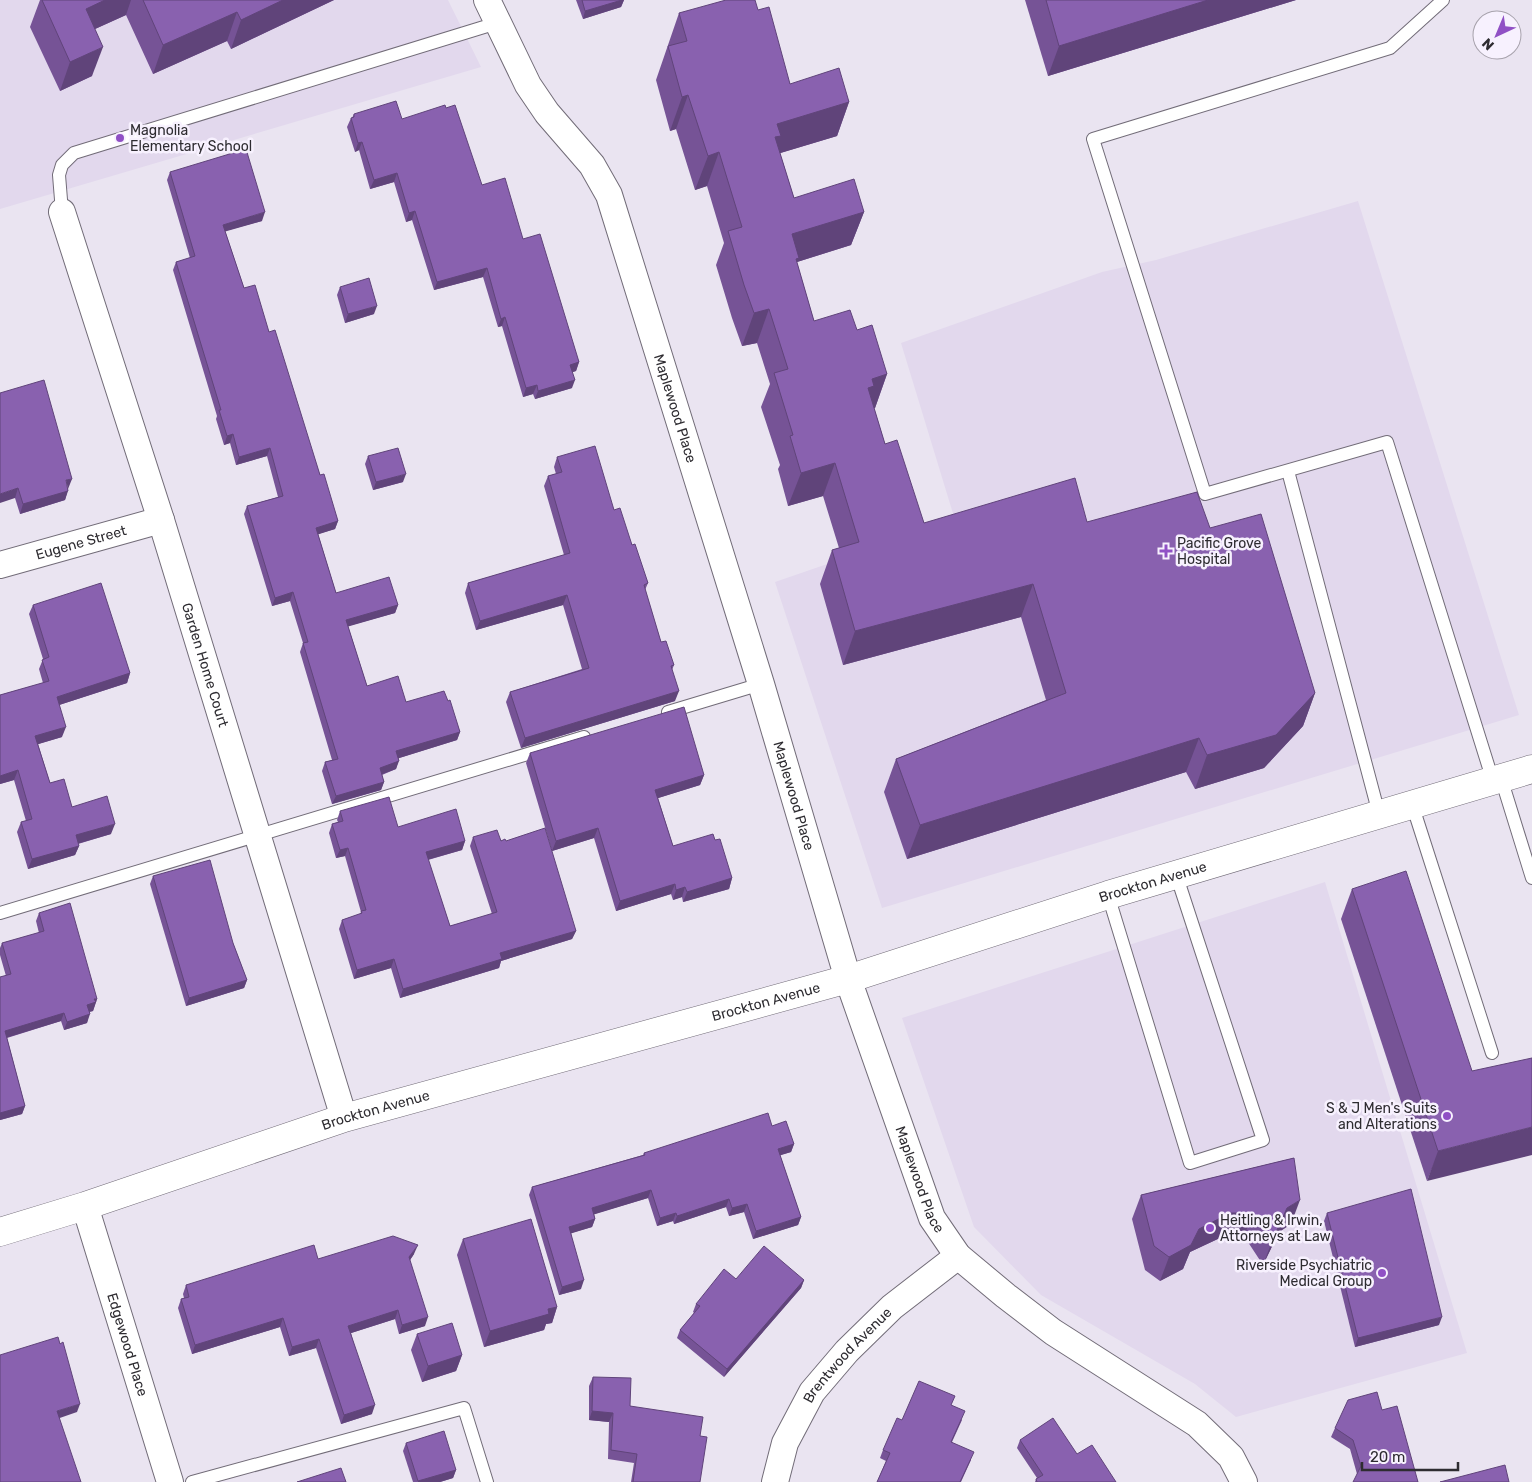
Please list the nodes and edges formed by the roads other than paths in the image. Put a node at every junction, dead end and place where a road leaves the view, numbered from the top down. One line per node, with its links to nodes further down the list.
1 (1443, 0): 4 (lane)
2 (492, 11): 3 (lane); 7 (street, Maplewood Place)
3 (62, 212): 5 (street, Garden Home Court)
4 (1288, 471): 11 (lane); 13 (lane)
5 (161, 520): 6 (street, Eugene Street); 14 (street, Garden Home Court)
6 (0, 565)
7 (761, 684): 8 (lane); 19 (street, Maplewood Place)
8 (656, 715)
9 (600, 732): 14 (lane)
10 (1532, 769): 11 (main road, Brockton Avenue)
11 (1497, 779): 12 (main road, Brockton Avenue); 16 (lane)
12 (1412, 804): 13 (main road, Brockton Avenue); 20 (lane)
13 (1379, 814): 15 (main road, Brockton Avenue)
14 (257, 834): 18 (lane); 21 (street, Garden Home Court)
15 (1176, 874): 17 (main road, Brockton Avenue); 17 (lane)
16 (1532, 878)
17 (1108, 895): 19 (main road, Brockton Avenue)
18 (0, 913)
19 (848, 979): 21 (main road, Brockton Avenue); 24 (street, Maplewood Place)
20 (1492, 1053)
21 (344, 1118): 22 (main road, Brockton Avenue)
22 (86, 1206): 23 (main road, Brockton Avenue); 25 (street, Edgewood Place)
23 (0, 1232)
24 (958, 1256): 28 (street, Brentwood Avenue); 29 (street, Maplewood Place)
25 (170, 1482)
26 (192, 1482): 27 (lane)
27 (487, 1482)
28 (775, 1482)
29 (1244, 1482)

